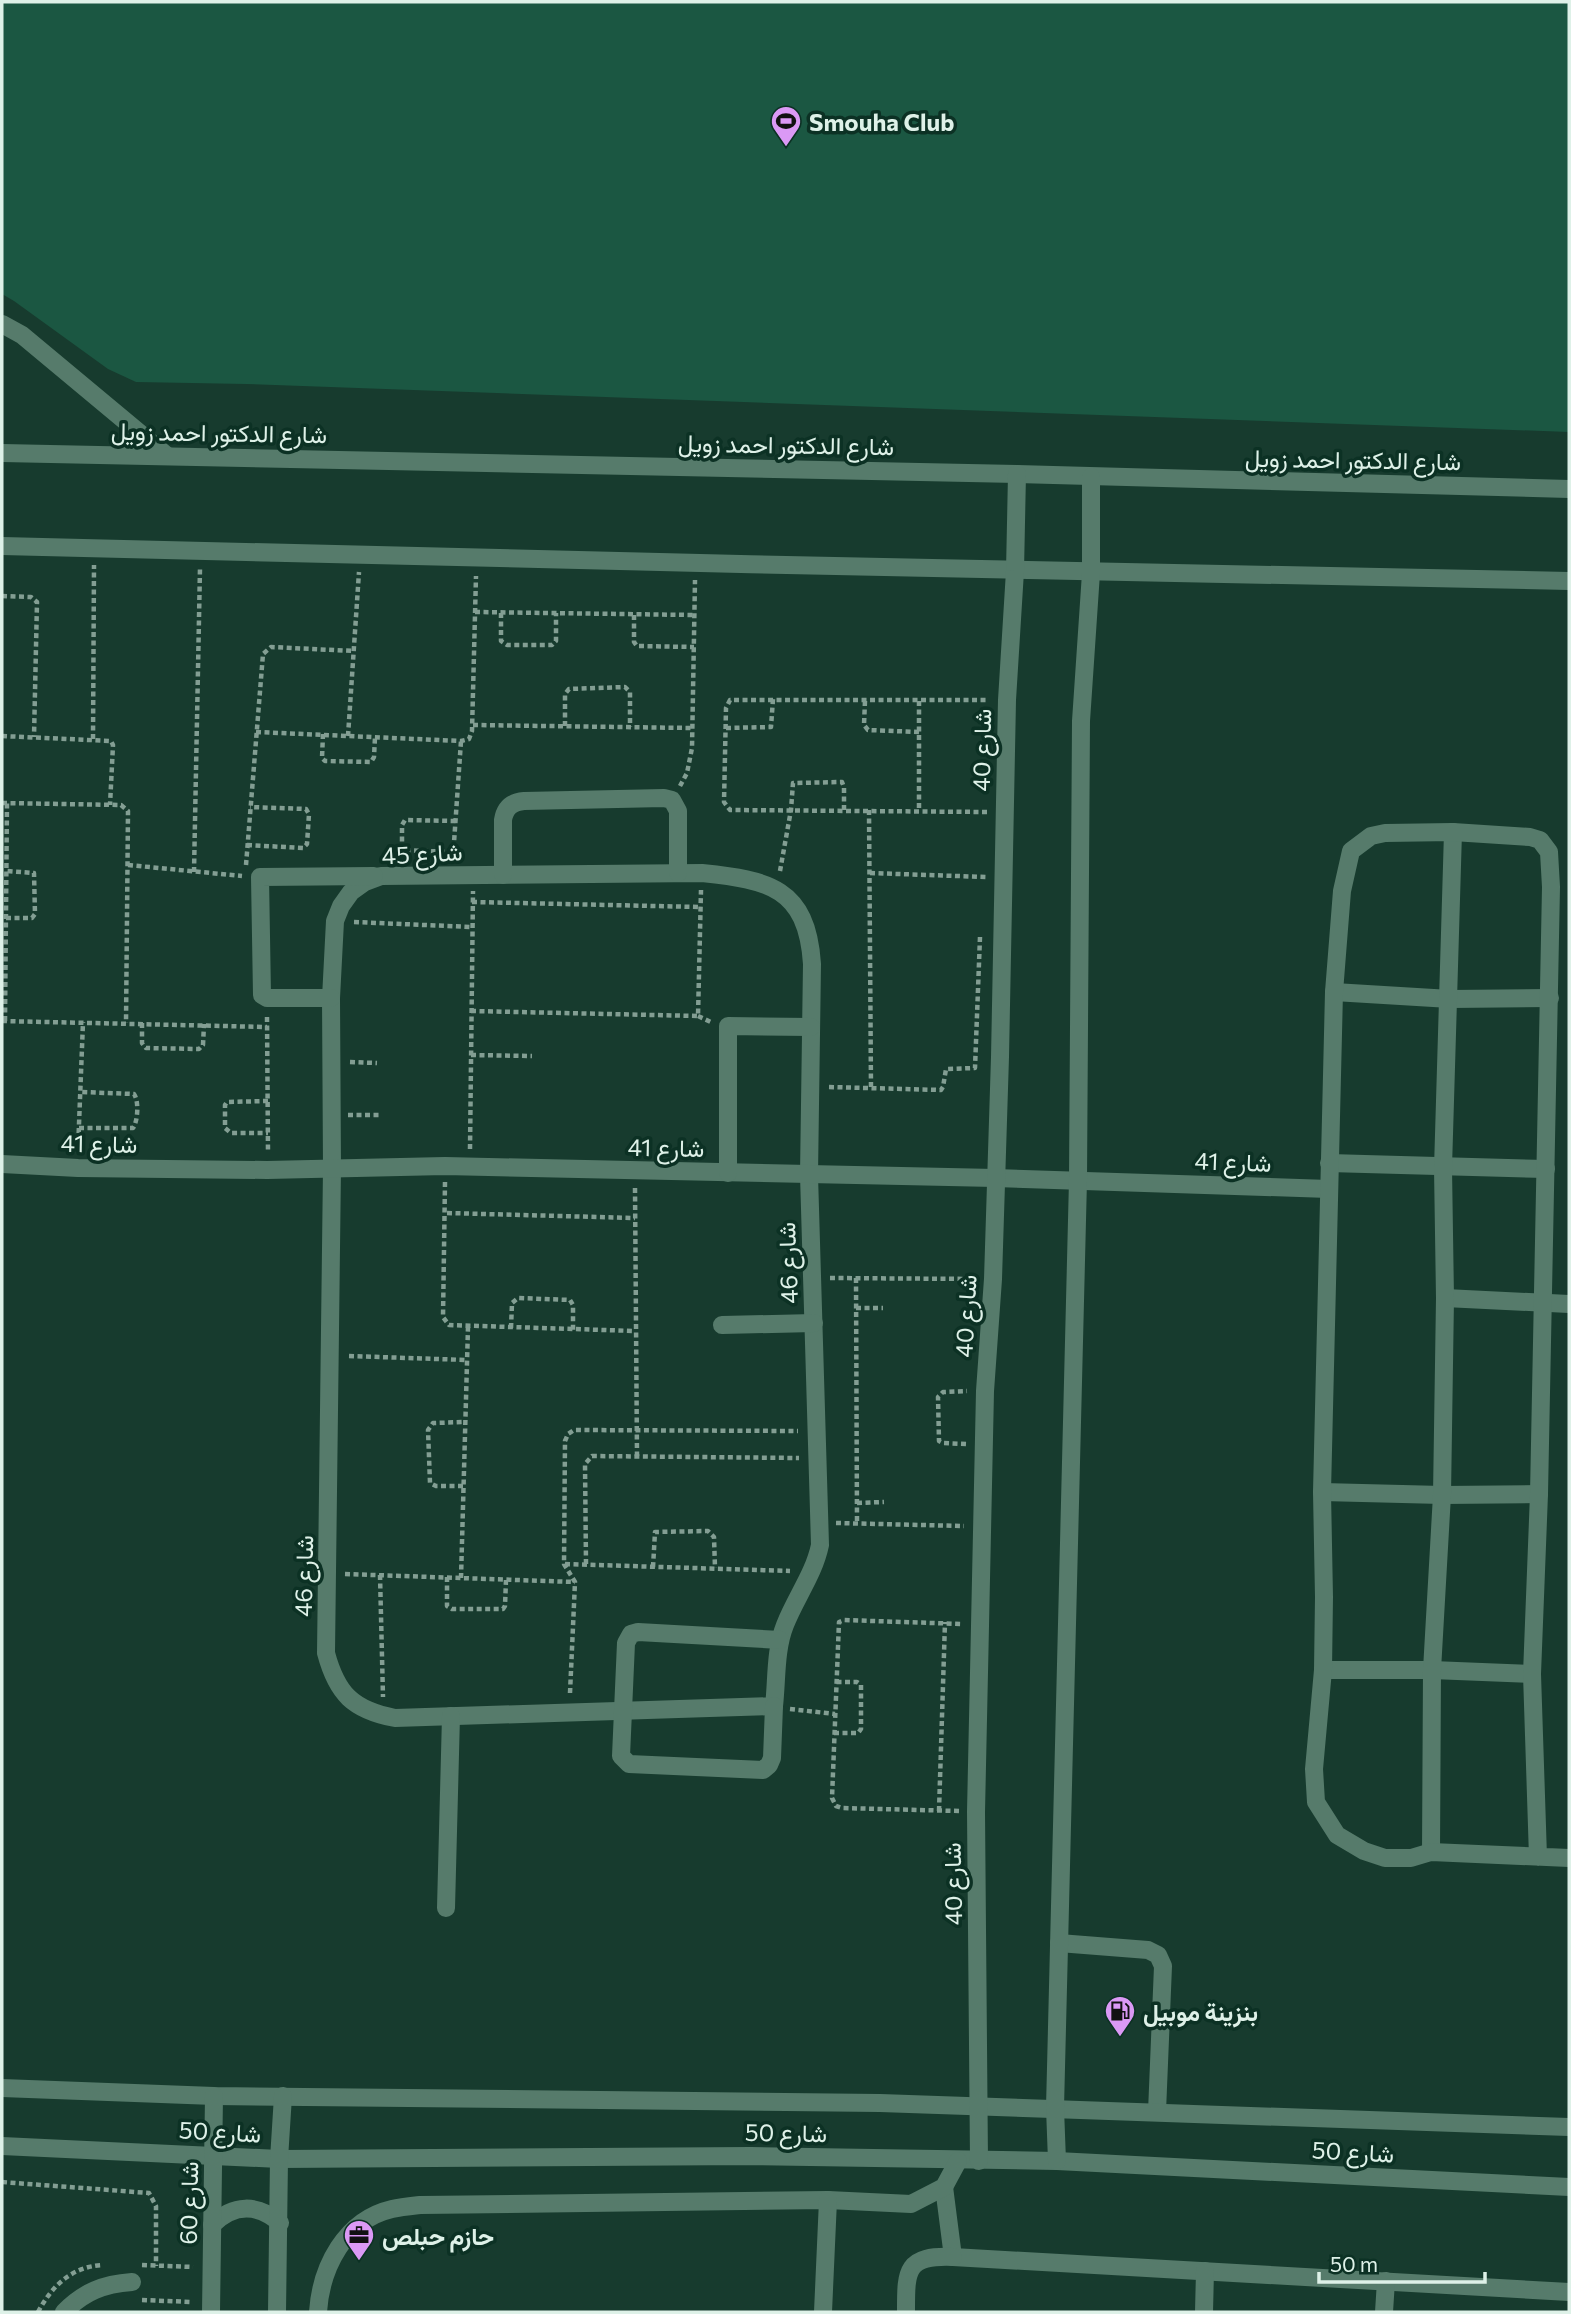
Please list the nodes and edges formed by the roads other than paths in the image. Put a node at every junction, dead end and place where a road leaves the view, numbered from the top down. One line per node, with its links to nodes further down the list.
1 (2, 324): 3 (street)
2 (2, 453): 3 (street, شارع الدكتور احمد زويل)
3 (166, 455): 4 (street, شارع الدكتور احمد زويل)
4 (1017, 474): 5 (street, شارع الدكتور احمد زويل); 8 (street, شارع 40)
5 (1091, 477): 6 (street, شارع الدكتور احمد زويل); 9 (street)
6 (1569, 489)
7 (2, 546): 8 (street)
8 (1015, 571): 9 (street); 28 (street, شارع 40)
9 (1091, 573): 10 (street); 29 (street)
10 (1569, 581)
11 (1453, 832): 16 (street); 18 (street); 19 (street)
12 (678, 873): 13 (street, شارع 45); 13 (street); 15 (street, شارع 45)
13 (503, 875): 14 (street, شارع 45)
14 (380, 876): 17 (street, شارع 45); 17 (street)
15 (776, 889): 20 (street, شارع 46)
16 (1334, 992): 19 (street); 21 (street)
17 (331, 998): 23 (street, شارع 45)
18 (1550, 998): 19 (street); 25 (street)
19 (1450, 999): 24 (street)
20 (811, 1027): 26 (street); 27 (street, شارع 46)
21 (1329, 1163): 24 (street); 30 (street)
22 (2, 1164): 23 (street, شارع 41)
23 (332, 1168): 26 (street, شارع 41); 45 (street, شارع 46)
24 (1443, 1168): 25 (street); 31 (street)
25 (1546, 1169): 32 (street)
26 (728, 1173): 27 (street, شارع 41)
27 (808, 1175): 28 (street, شارع 41); 34 (street, شارع 46)
28 (995, 1178): 29 (street, شارع 41); 54 (street, شارع 40)
29 (1078, 1180): 30 (street, شارع 41); 50 (street)
30 (1329, 1189): 36 (street)
31 (1446, 1298): 32 (street); 38 (street)
32 (1542, 1302): 33 (street); 37 (street)
33 (1569, 1304)
34 (814, 1323): 35 (street); 39 (street, شارع 46)
35 (722, 1325)
36 (1322, 1492): 38 (street); 40 (street)
37 (1539, 1494): 38 (street); 42 (street)
38 (1442, 1496): 41 (street)
39 (780, 1640): 43 (street, شارع 46); 44 (street)
40 (1323, 1670): 41 (street); 46 (street)
41 (1432, 1670): 42 (street); 46 (street)
42 (1532, 1674): 47 (street)
43 (774, 1706): 44 (street, شارع 46); 44 (street, شارع 46)
44 (623, 1711): 45 (street, شارع 46)
45 (451, 1716): 49 (street)
46 (1431, 1852): 47 (street)
47 (1538, 1857): 48 (street)
48 (1569, 1858)
49 (446, 1908)
50 (1059, 1943): 55 (street); 56 (street)
51 (2, 2088): 52 (street, شارع 50)
52 (214, 2095): 53 (street, شارع 50); 59 (street, شارع 60)
53 (283, 2096): 54 (street, شارع 50); 60 (street)
54 (979, 2108): 55 (street, شارع 50); 62 (street, شارع 40)
55 (1055, 2108): 56 (street, شارع 50); 63 (street)
56 (1157, 2112): 57 (street, شارع 50)
57 (1569, 2127)
58 (2, 2146): 59 (street, شارع 50)
59 (213, 2154): 60 (street, شارع 50); 68 (street, شارع 60)
60 (279, 2159): 61 (street, شارع 50); 67 (street)
61 (958, 2161): 62 (street, شارع 50); 64 (street)
62 (979, 2161): 63 (street, شارع 50)
63 (1057, 2161): 65 (street, شارع 50)
64 (944, 2187): 66 (street); 69 (street)
65 (1569, 2187)
66 (828, 2200): 77 (street); 78 (street)
67 (279, 2223): 68 (street); 76 (street)
68 (212, 2225): 74 (street, شارع 60)
69 (953, 2258): 70 (street); 79 (street)
70 (1205, 2272): 71 (street); 80 (street)
71 (1386, 2281): 73 (street); 81 (street)
72 (133, 2291): 75 (street)
73 (1569, 2292)
74 (211, 2308)
75 (64, 2312)
76 (277, 2312)
77 (318, 2312)
78 (823, 2312)
79 (906, 2312)
80 (1204, 2312)
81 (1384, 2312)

